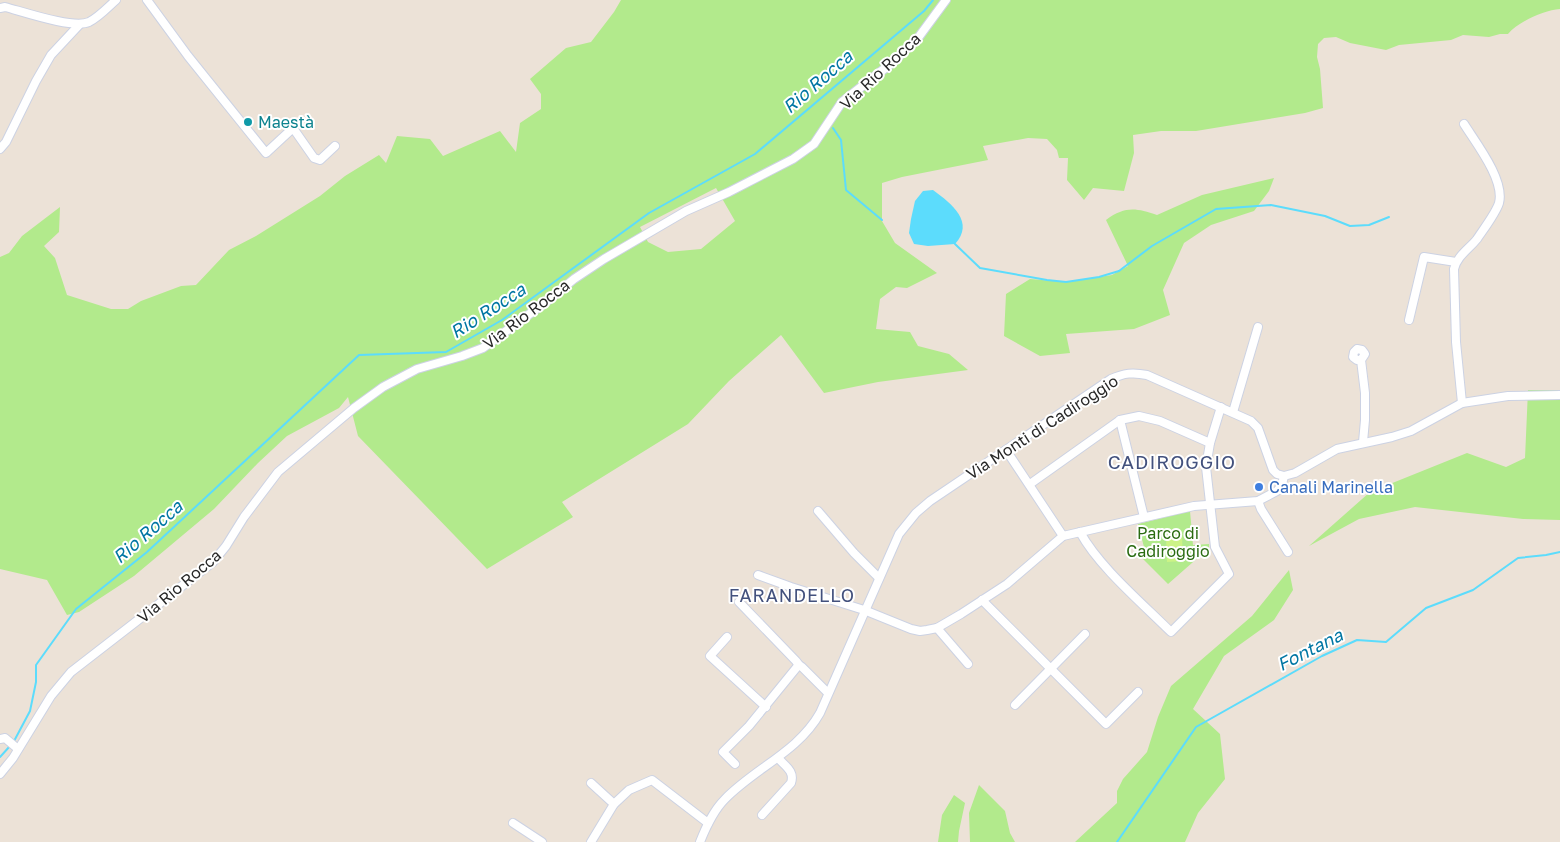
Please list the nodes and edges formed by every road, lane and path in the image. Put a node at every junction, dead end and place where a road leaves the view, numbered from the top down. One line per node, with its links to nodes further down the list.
1 (116, 0): 5 (street)
2 (147, 0): 7 (street)
3 (946, 0): 46 (street, Via Rio Rocca)
4 (0, 8): 5 (street)
5 (79, 24): 8 (street)
6 (1464, 124): 9 (street)
7 (336, 146)
8 (0, 149)
9 (1456, 262): 10 (street); 14 (street)
10 (1409, 320)
11 (1258, 327): 16 (street)
12 (1361, 360): 18 (street)
13 (1560, 395): 14 (street)
14 (1462, 403): 18 (street)
15 (1221, 407): 16 (street, Via Monti di Cadiroggio); 19 (street); 20 (street, Via Monti di Cadiroggio)
16 (1233, 412): 21 (street, Via Monti di Cadiroggio)
17 (1120, 420): 19 (street); 22 (street); 26 (street)
18 (1363, 442): 21 (street)
19 (1210, 443): 24 (street)
20 (1006, 450): 22 (street); 31 (street, Via Monti di Cadiroggio)
21 (1284, 476): 23 (street)
22 (1030, 484): 28 (street)
23 (1258, 501): 24 (street); 29 (street)
24 (1210, 505): 26 (street); 27 (street)
25 (818, 511): 31 (street)
26 (1144, 517): 27 (street)
27 (1080, 532): 28 (street)
28 (1063, 536): 32 (street)
29 (1288, 552)
30 (758, 575): 34 (street)
31 (879, 578): 34 (street, Via Monti di Cadiroggio)
32 (982, 600): 35 (street); 40 (street)
33 (739, 602): 39 (street)
34 (864, 610): 35 (street); 42 (street, Via Monti di Cadiroggio)
35 (937, 628): 38 (street)
36 (1085, 634): 40 (street)
37 (727, 637): 44 (street)
38 (968, 664)
39 (799, 665): 42 (street); 44 (street)
40 (1052, 669): 41 (street); 43 (street)
41 (1138, 692)
42 (828, 693): 47 (street, Via Monti di Cadiroggio)
43 (1015, 705)
44 (766, 707): 48 (street)
45 (0, 739): 46 (street)
46 (15, 746): 49 (street, Via Rio Rocca)
47 (778, 758): 52 (street); 53 (street, Via Monti di Cadiroggio)
48 (735, 764)
49 (0, 774)
50 (591, 783): 51 (street)
51 (614, 804): 53 (street); 56 (street)
52 (762, 816)
53 (708, 823): 57 (street, Via Monti di Cadiroggio)
54 (513, 824): 55 (street)
55 (542, 842)
56 (591, 842)
57 (700, 842)

